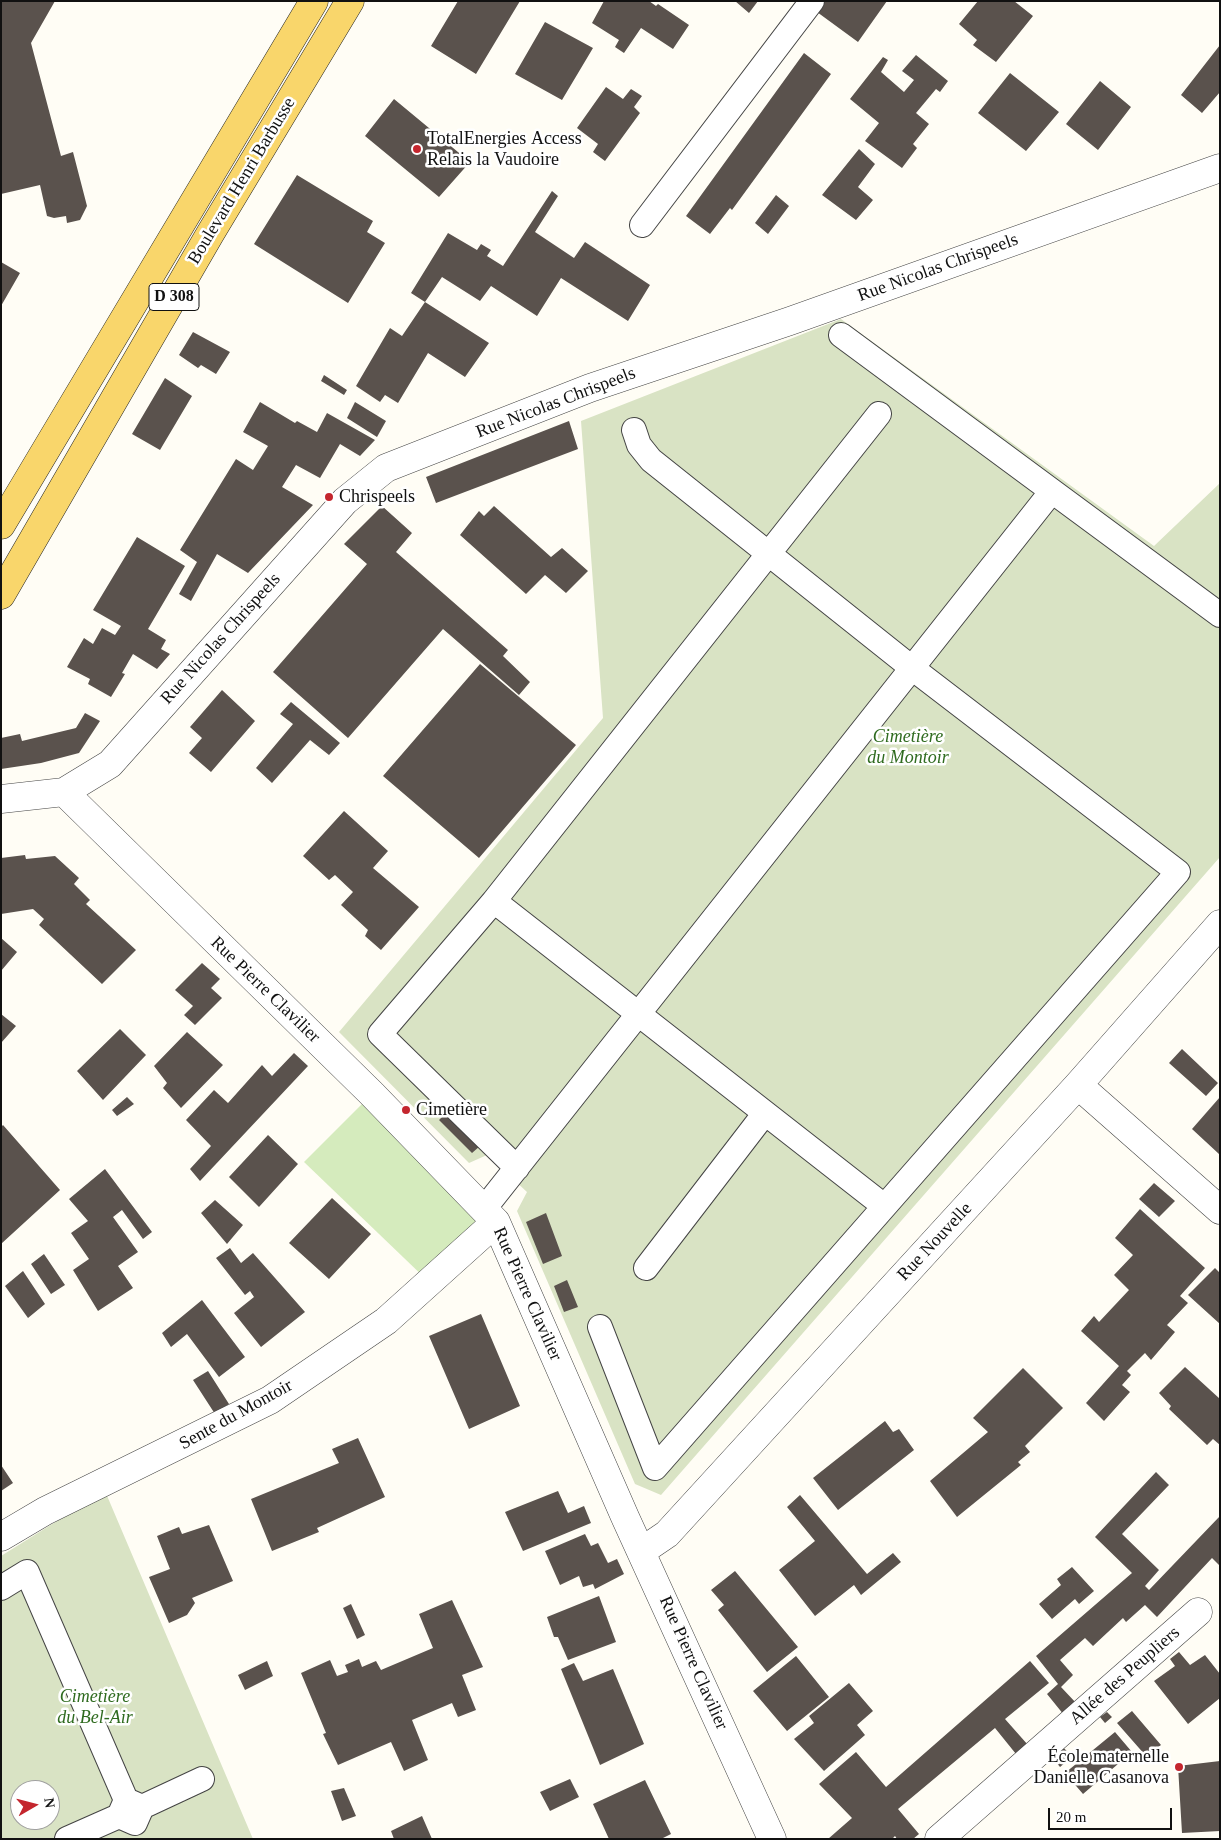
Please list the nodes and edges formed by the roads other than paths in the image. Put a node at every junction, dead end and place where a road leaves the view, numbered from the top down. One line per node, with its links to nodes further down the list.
1 (314, 1): 10 (main road, Boulevard Henri Barbusse / D 308)
2 (350, 1): 12 (main road, Boulevard Henri Barbusse / D 308)
3 (812, 1): 5 (lane)
4 (1220, 168): 15 (street, Rue Nicolas Chrispeels)
5 (642, 225)
6 (841, 335): 9 (lane)
7 (879, 414): 11 (lane)
8 (634, 430): 11 (lane)
9 (1052, 491): 13 (lane); 14 (lane)
10 (1, 525)
11 (768, 554): 14 (lane); 17 (lane)
12 (1, 594)
13 (1220, 614)
14 (912, 668): 19 (lane); 23 (lane)
15 (64, 792): 16 (street, Rue Nicolas Chrispeels); 25 (street, Rue Pierre Clavilier)
16 (1, 799)
17 (494, 902): 19 (lane); 22 (lane)
18 (1220, 924): 20 (street, Rue Nouvelle)
19 (638, 1014): 21 (lane); 22 (lane)
20 (1078, 1086): 24 (street); 29 (street, Rue Nouvelle)
21 (765, 1113): 23 (lane); 26 (lane)
22 (517, 1168): 25 (lane)
23 (884, 1206): 27 (lane)
24 (1220, 1210)
25 (490, 1216): 28 (street, Sente du Montoir); 29 (street, Rue Pierre Clavilier)
26 (646, 1268)
27 (600, 1327)
28 (1, 1537)
29 (642, 1551): 35 (street, Rue Pierre Clavilier)
30 (1, 1588): 33 (lane)
31 (1198, 1612): 36 (street, Allée des Peupliers)
32 (202, 1779): 33 (lane)
33 (133, 1817): 34 (lane)
34 (67, 1839)
35 (772, 1839)
36 (939, 1839)

